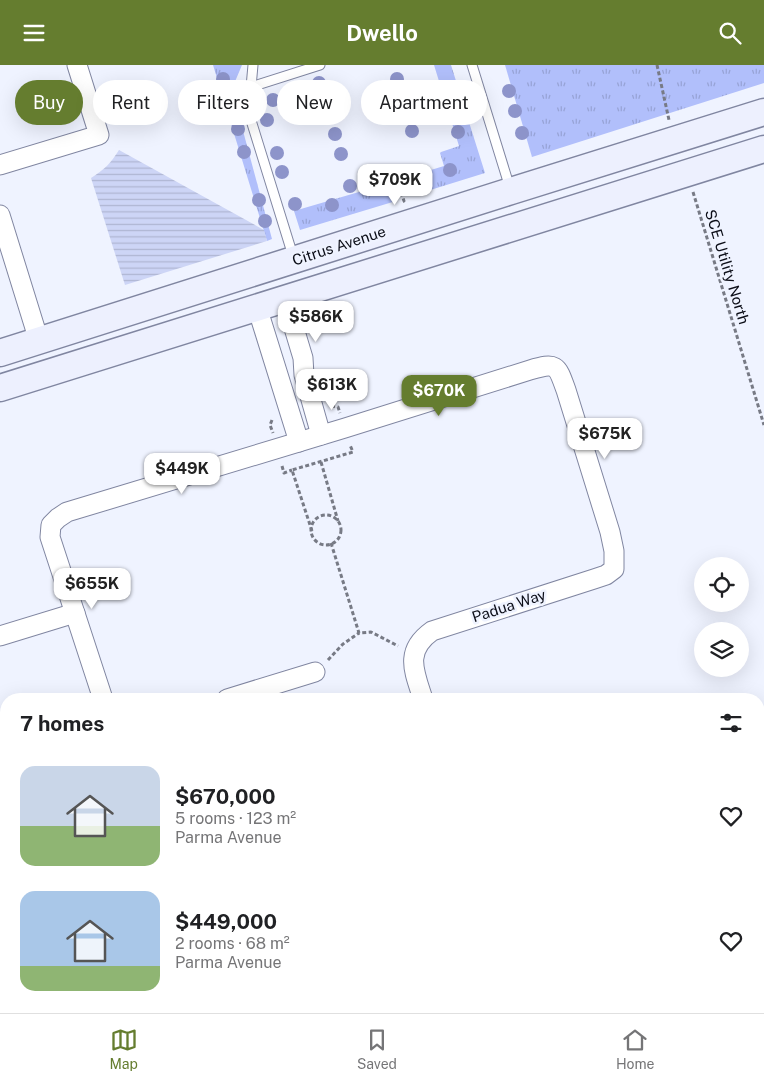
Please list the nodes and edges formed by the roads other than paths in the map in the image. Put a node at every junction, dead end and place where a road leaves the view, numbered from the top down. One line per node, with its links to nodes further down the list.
1 (78, 65): 10 (street)
2 (253, 65): 5 (lane)
3 (320, 65): 6 (lane)
4 (472, 65): 11 (lane)
5 (252, 80)
6 (267, 82)
7 (764, 112): 11 (main road, Citrus Avenue)
8 (253, 125): 13 (lane)
9 (764, 149): 14 (main road)
10 (0, 165)
11 (511, 191): 13 (main road, Citrus Avenue)
12 (0, 215): 16 (street)
13 (294, 260): 16 (main road, Citrus Avenue)
14 (285, 298): 15 (main road); 18 (street)
15 (257, 307): 18 (street); 19 (main road)
16 (39, 341): 17 (main road, Citrus Avenue)
17 (0, 353)
18 (292, 378): 20 (street); 21 (street)
19 (0, 388)
20 (321, 435): 21 (street); 27 (street, Padua Way)
21 (299, 442): 22 (street)
22 (75, 613): 23 (street); 25 (street)
23 (0, 636)
24 (315, 673): 26 (street)
25 (101, 693)
26 (247, 693)
27 (421, 693)

